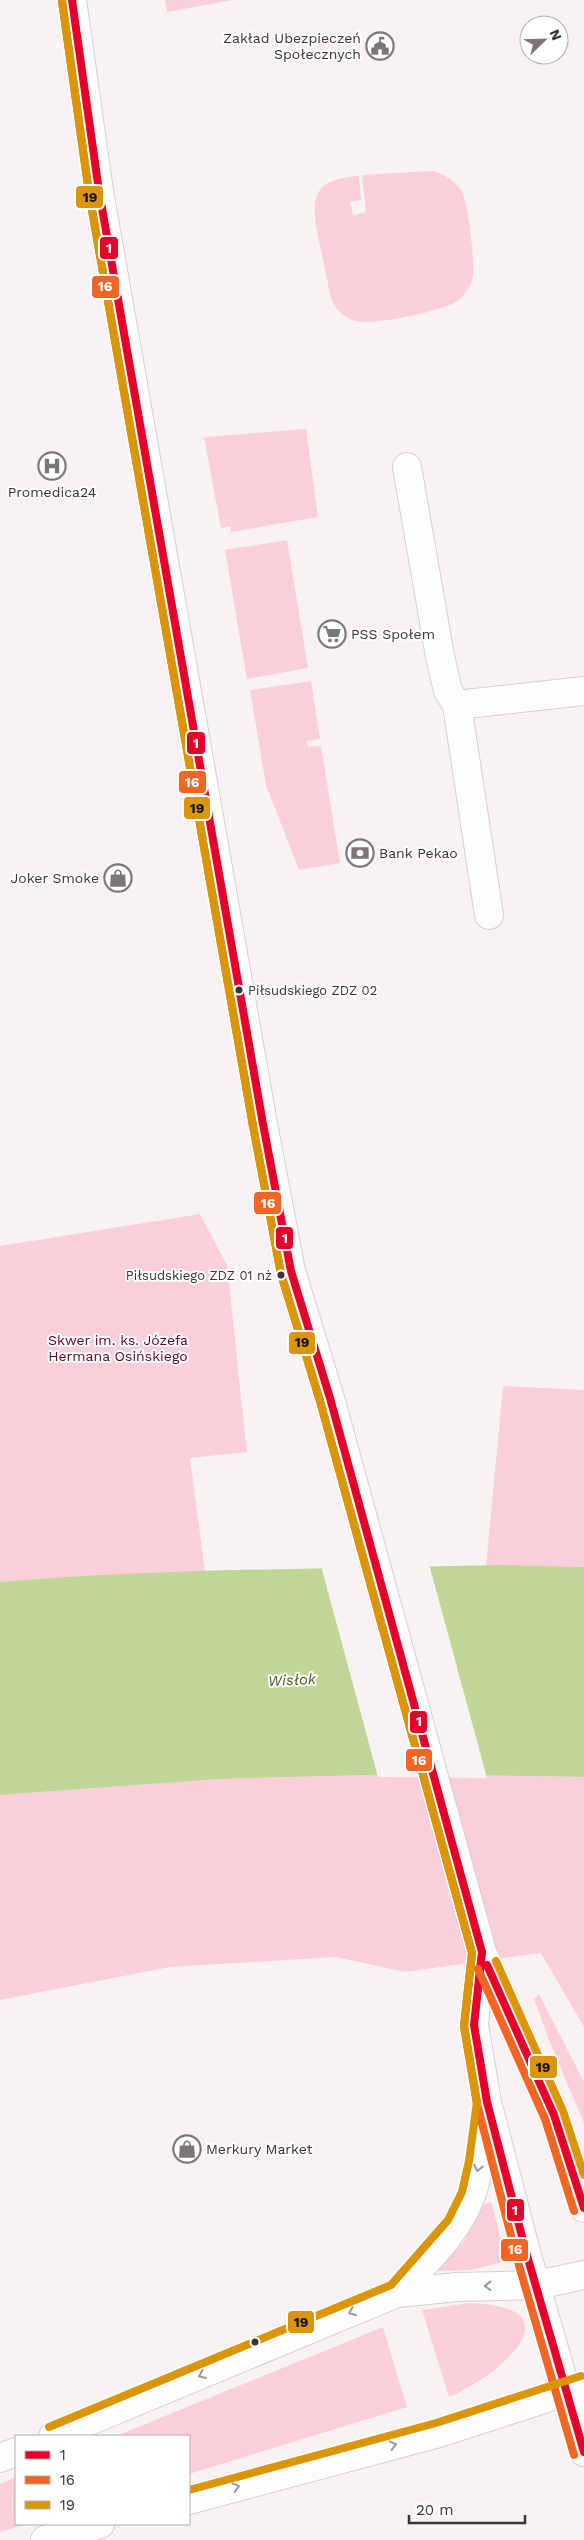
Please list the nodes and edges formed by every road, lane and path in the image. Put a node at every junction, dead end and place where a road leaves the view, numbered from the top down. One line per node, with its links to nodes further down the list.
1 (72, 0): 6 (main road)
2 (407, 467): 4 (main road)
3 (584, 691): 4 (main road)
4 (457, 705): 5 (main road)
5 (489, 915)
6 (482, 1952): 7 (main road); 8 (main road)
7 (487, 2102): 12 (main road); 13 (main road, one-way to 13)
8 (554, 2116): 9 (main road); 10 (main road)
9 (584, 2160)
10 (584, 2208)
11 (584, 2275): 12 (main road)
12 (537, 2284): 13 (main road, one-way to 13); 14 (main road)
13 (397, 2293): 15 (main road, one-way to 15)
14 (576, 2389): 17 (main road); 19 (main road, one-way to 14)
15 (55, 2435)
16 (15, 2452): 18 (main road)
17 (584, 2452)
18 (0, 2458)
19 (190, 2500)
20 (97, 2525): 21 (main road)
21 (45, 2540)

